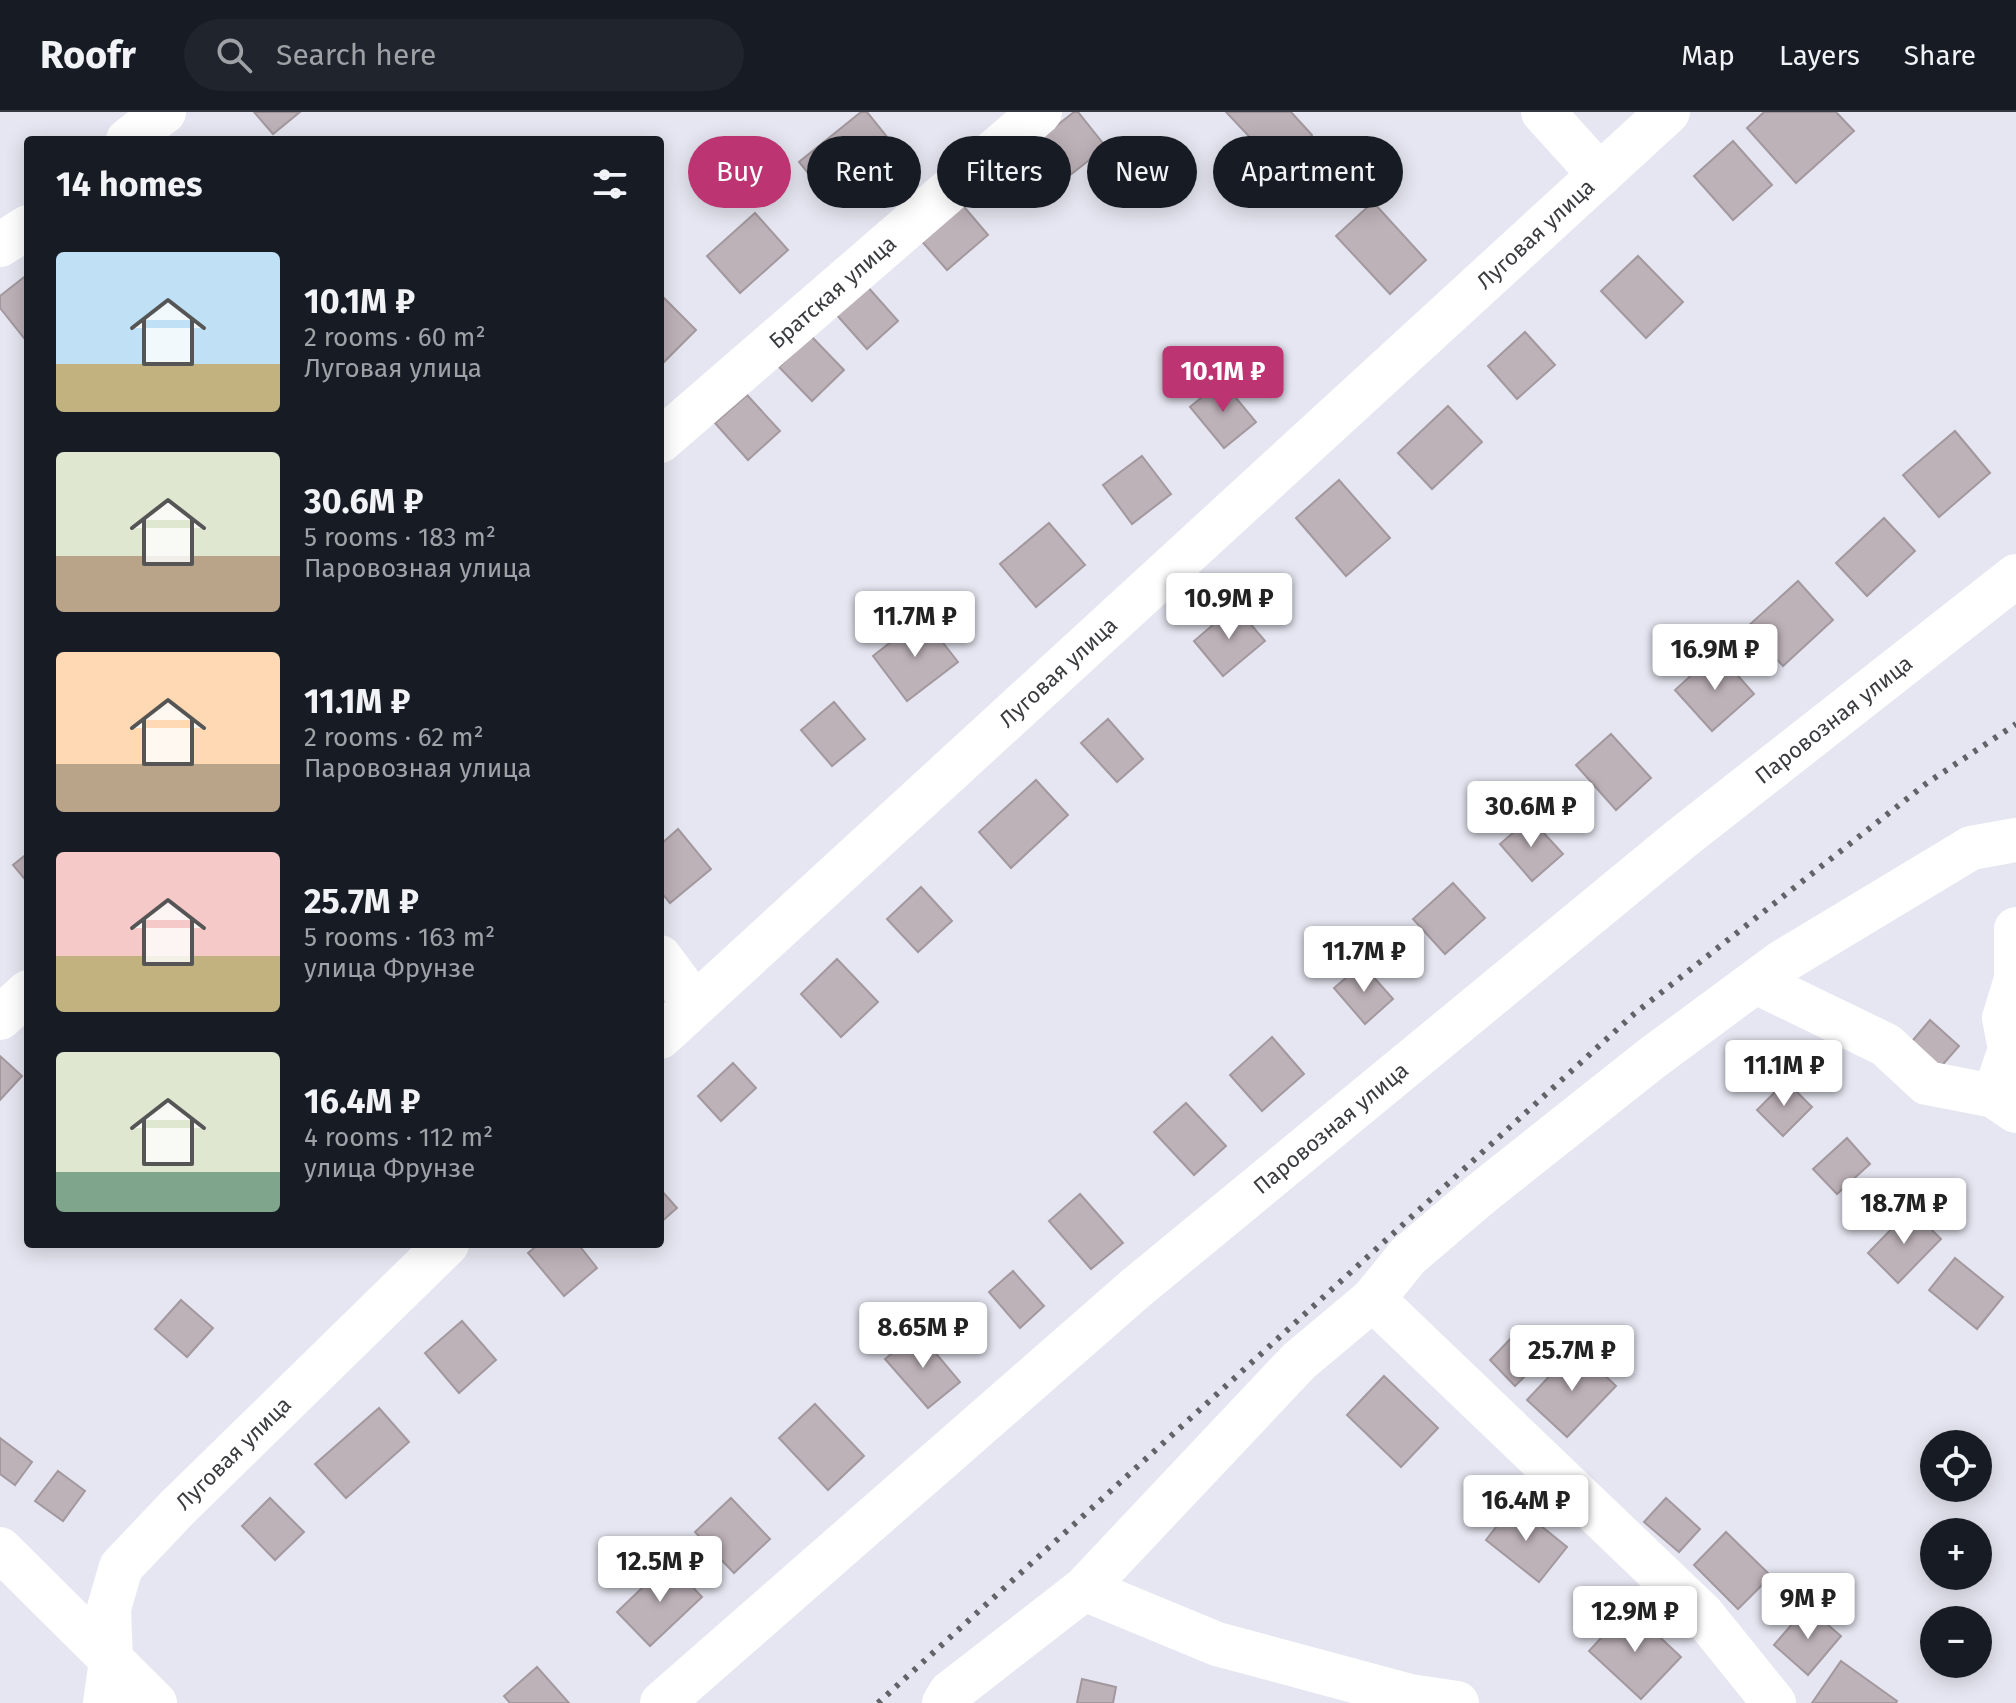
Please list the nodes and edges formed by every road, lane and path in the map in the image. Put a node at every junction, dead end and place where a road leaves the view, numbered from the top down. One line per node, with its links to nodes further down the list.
1 (164, 112): 5 (street)
2 (1040, 112): 9 (street, Братская улица)
3 (1543, 112): 6 (street)
4 (1668, 112): 6 (street, Луговая улица)
5 (133, 136)
6 (1600, 175): 16 (street, Луговая улица)
7 (24, 230): 8 (street)
8 (0, 245)
9 (664, 438)
10 (2016, 576): 26 (street, Паровозная улица)
11 (2016, 840): 14 (street)
12 (2016, 929): 19 (street)
13 (664, 962): 16 (street)
14 (1756, 982): 19 (street); 21 (street)
15 (24, 996): 17 (street)
16 (694, 1003): 18 (street, Луговая улица)
17 (0, 1018)
18 (664, 1033)
19 (2005, 1103)
20 (443, 1248): 24 (street, Луговая улица)
21 (1373, 1299): 23 (street); 29 (street)
22 (0, 1549): 24 (street)
23 (1084, 1589): 27 (street); 28 (street)
24 (108, 1682): 25 (street)
25 (155, 1703)
26 (662, 1703)
27 (944, 1703)
28 (1457, 1703)
29 (1774, 1703)

